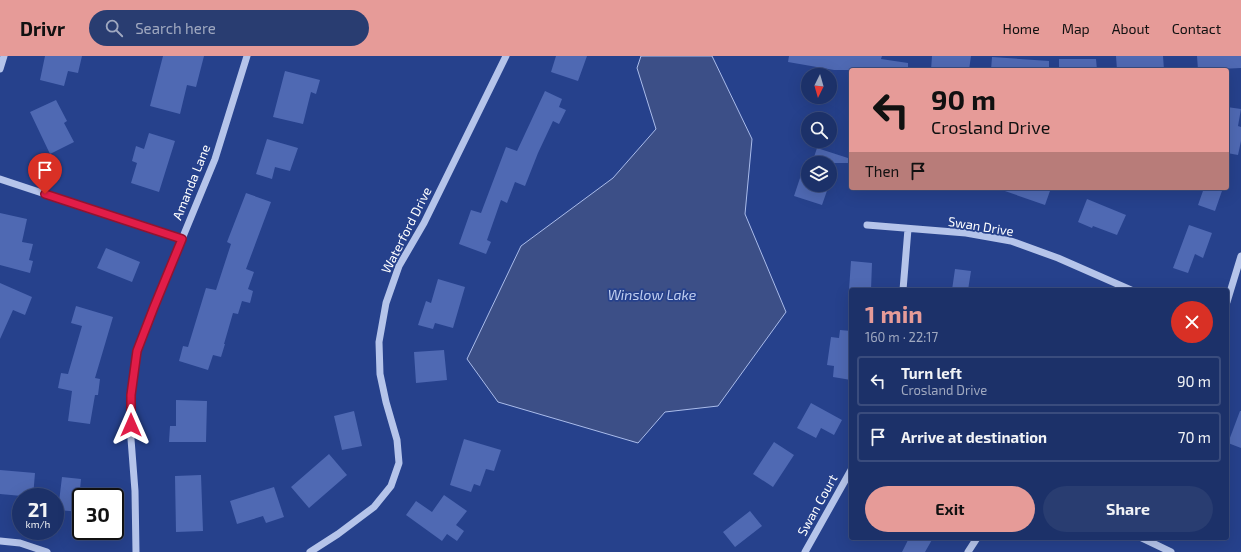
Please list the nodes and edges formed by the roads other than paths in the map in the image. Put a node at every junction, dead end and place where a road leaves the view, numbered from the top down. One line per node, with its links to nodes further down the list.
1 (4, 56): 4 (street)
2 (247, 56): 8 (street, Amanda Lane)
3 (506, 56): 19 (street, Waterford Drive)
4 (0, 69)
5 (0, 179): 8 (street)
6 (867, 225): 7 (street, Swan Drive)
7 (908, 229): 10 (street); 11 (street, Swan Drive)
8 (182, 239): 18 (street, Amanda Lane)
9 (1241, 256): 12 (street)
10 (902, 288)
11 (1126, 288)
12 (1229, 295)
13 (849, 474): 20 (street, Swan Court)
14 (976, 540): 21 (street)
15 (1146, 540): 22 (street)
16 (0, 541): 17 (street)
17 (47, 552)
18 (136, 552)
19 (310, 552)
20 (805, 552)
21 (968, 552)
22 (1171, 552)

